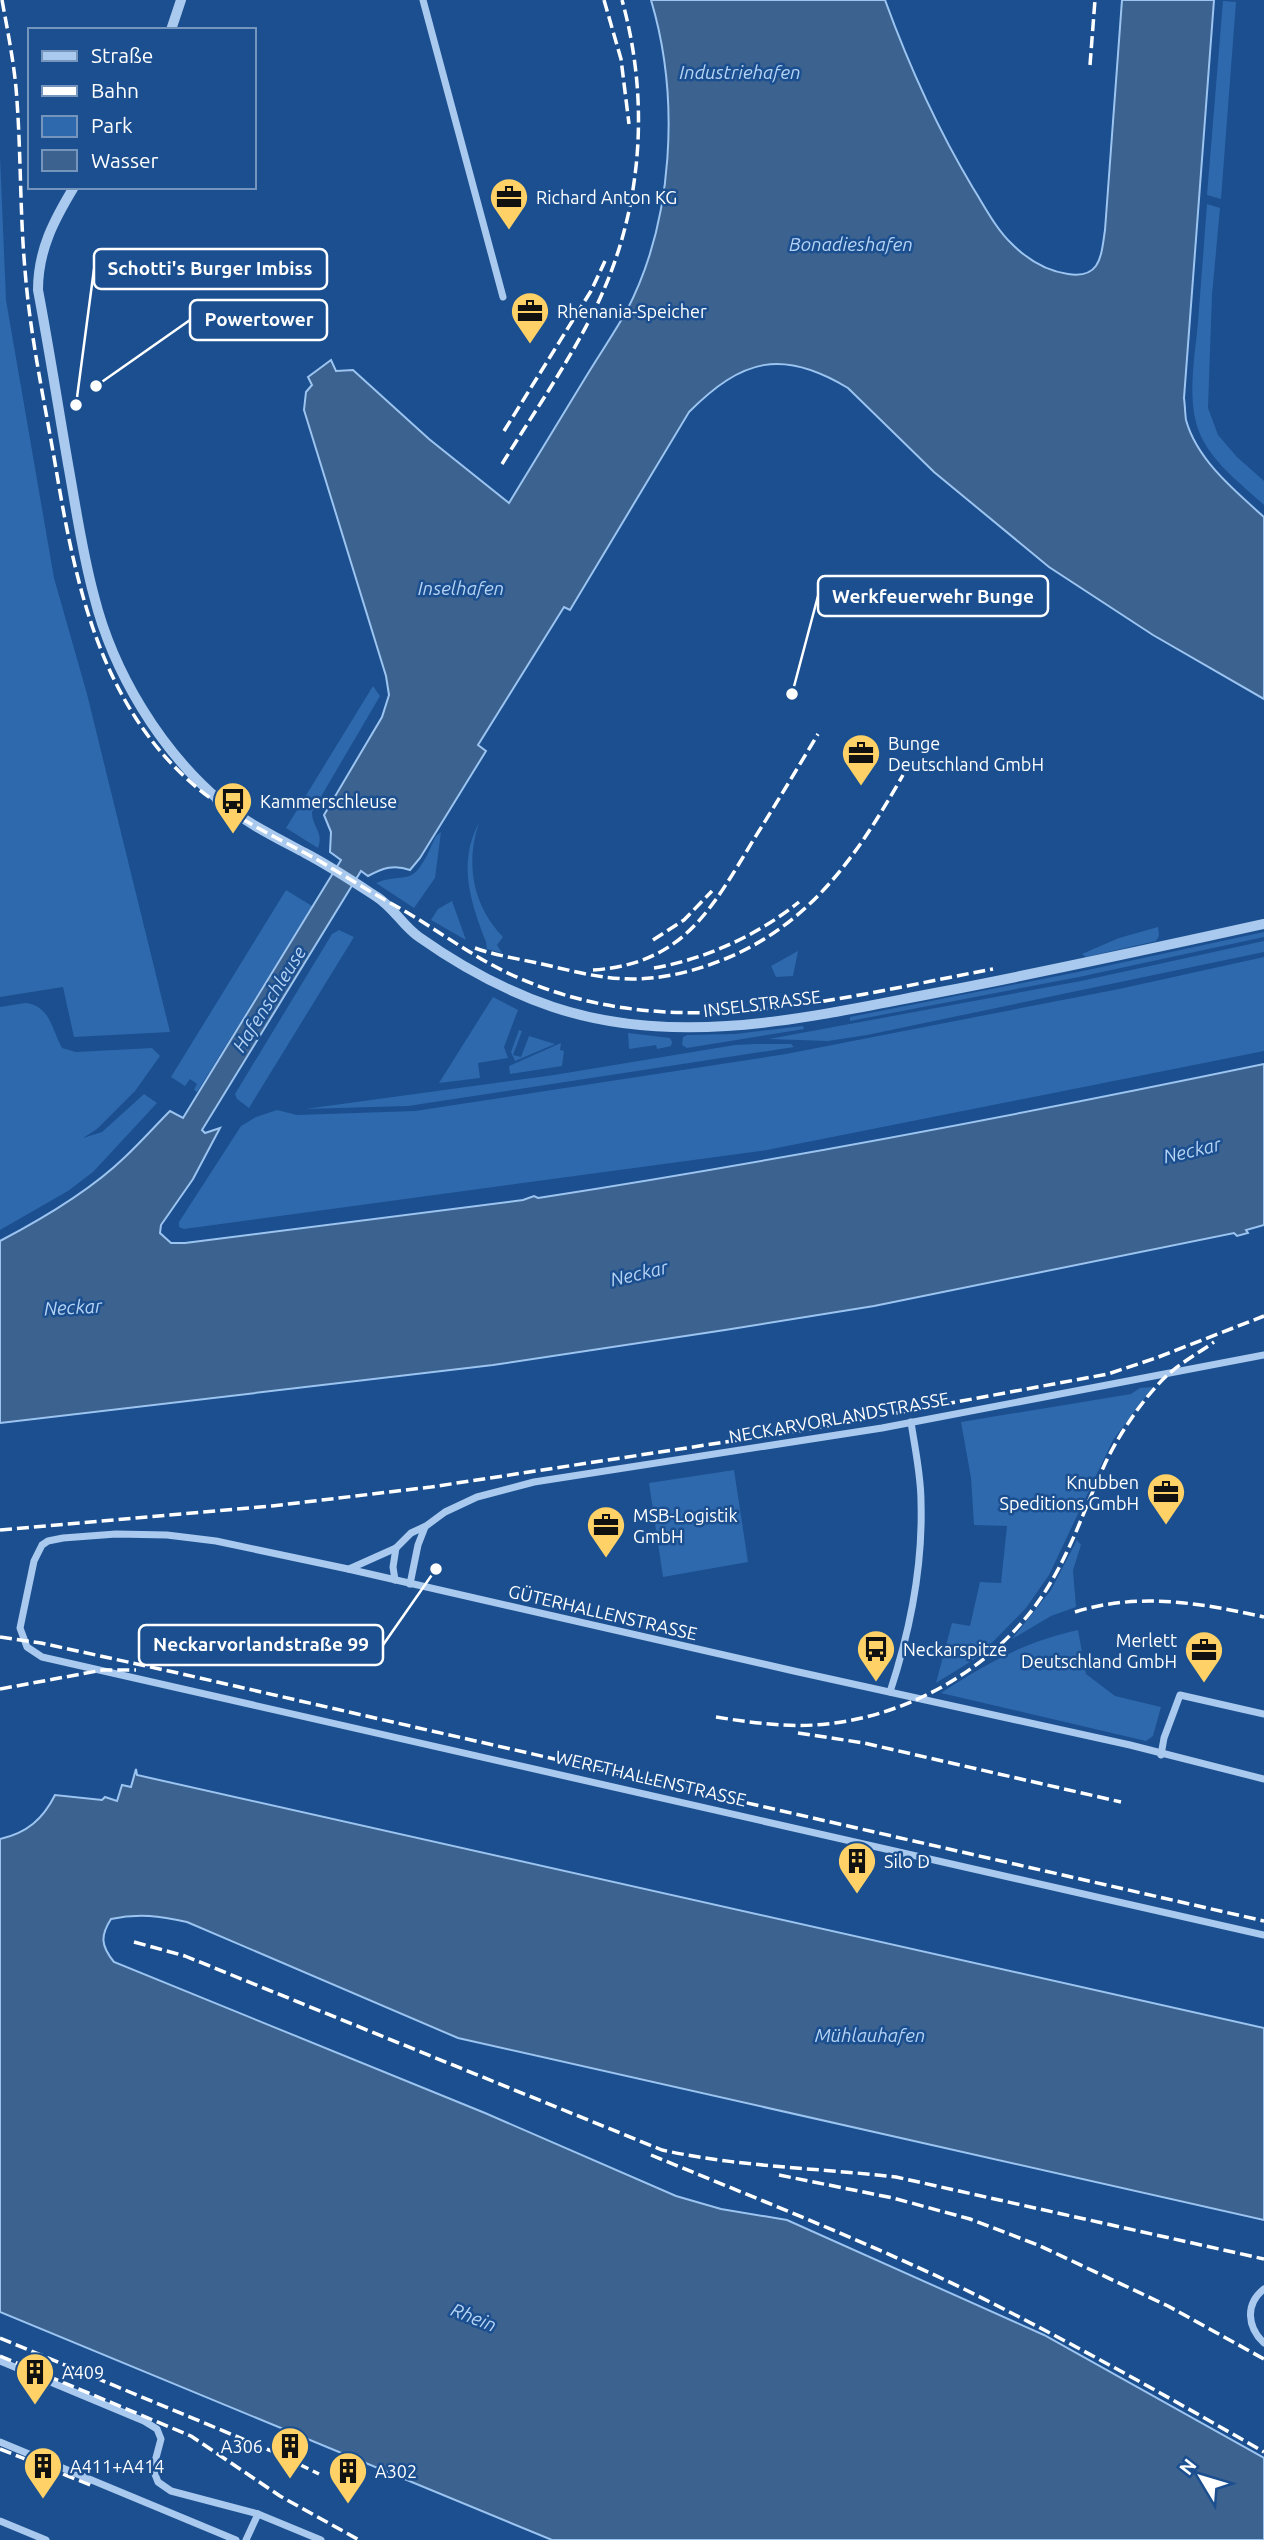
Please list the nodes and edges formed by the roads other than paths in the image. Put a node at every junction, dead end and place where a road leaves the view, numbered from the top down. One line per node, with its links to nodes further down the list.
1 (181, 0): 3 (street)
2 (423, 0): 5 (street)
3 (172, 28)
4 (73, 189): 6 (street, INSELSTRASSE)
5 (503, 297)
6 (1264, 924)
7 (1264, 1355): 8 (street, NECKARVORLANDSTRASSE)
8 (911, 1422): 9 (street, NECKARVORLANDSTRASSE); 15 (street)
9 (426, 1526): 10 (street, NECKARVORLANDSTRASSE); 13 (street)
10 (396, 1548): 11 (street, NECKARVORLANDSTRASSE); 12 (street)
11 (348, 1569): 12 (street, GÜTERHALLENSTRASSE); 14 (street, GÜTERHALLENSTRASSE)
12 (396, 1580): 13 (street, GÜTERHALLENSTRASSE)
13 (410, 1584): 15 (street, GÜTERHALLENSTRASSE)
14 (31, 1651): 19 (street, WERFTHALLENSTRASSE)
15 (890, 1692): 17 (street, GÜTERHALLENSTRASSE)
16 (1264, 1714): 17 (street)
17 (1161, 1755): 18 (street, GÜTERHALLENSTRASSE)
18 (1264, 1779)
19 (1264, 1935)
20 (1264, 2289): 21 (street)
21 (1264, 2343)
22 (0, 2361): 24 (street)
23 (1, 2442): 27 (street)
24 (258, 2514): 28 (street); 29 (street)
25 (0, 2521): 26 (street)
26 (46, 2540)
27 (236, 2540)
28 (246, 2540)
29 (321, 2540)

